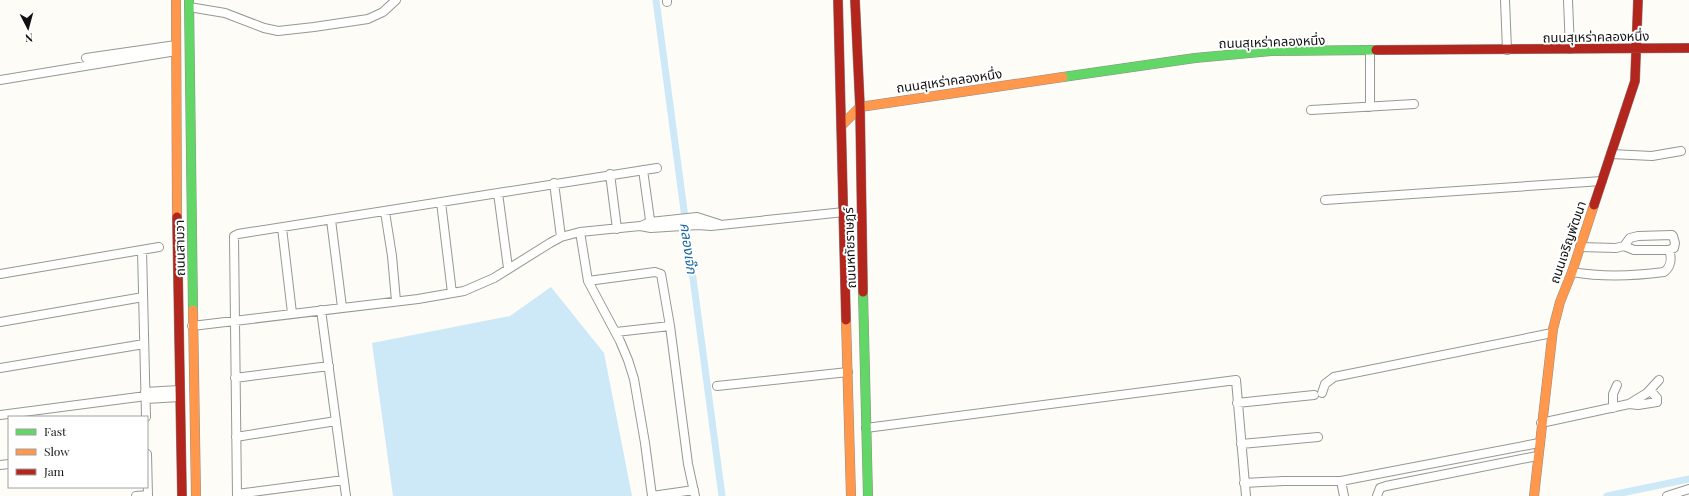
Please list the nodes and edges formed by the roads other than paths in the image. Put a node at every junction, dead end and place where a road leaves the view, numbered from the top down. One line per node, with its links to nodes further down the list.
1 (176, 0): 9 (main road, ถนนสามวา)
2 (396, 0): 8 (street)
3 (838, 0): 17 (main road, ถนนหทัยราษฎร์)
4 (855, 0): 19 (main road, ถนนหทัยราษฎร์)
5 (1505, 0): 13 (street)
6 (1568, 0): 12 (street)
7 (1638, 0): 10 (main road, ถนนเจริญพัฒนา)
8 (189, 3): 22 (main road, ถนนสามวา)
9 (176, 48): 15 (street); 16 (street); 21 (main road, ถนนสามวา)
10 (1637, 48): 11 (main road, ถนนสุเหร่าคลองหนึ่ง); 12 (main road, ถนนสุเหร่าคลองหนึ่ง); 26 (main road, ถนนเจริญพัฒนา)
11 (1689, 48)
12 (1570, 49): 13 (main road, ถนนสุเหร่าคลองหนึ่ง)
13 (1507, 50): 14 (main road, ถนนสุเหร่าคลองหนึ่ง)
14 (1370, 51): 19 (main road, ถนนสุเหร่าคลองหนึ่ง); 20 (street)
15 (86, 58)
16 (0, 80)
17 (840, 90): 19 (main road); 24 (main road, ถนนหทัยราษฎร์)
18 (1414, 104): 20 (street)
19 (860, 107): 24 (main road); 84 (main road, ถนนหทัยราษฎร์)
20 (1370, 107): 23 (street)
21 (176, 110): 22 (main road); 74 (main road, ถนนสามวา)
22 (190, 110): 60 (main road, ถนนสามวา)
23 (1311, 110)
24 (841, 126): 36 (main road, ถนนหทัยราษฎร์)
25 (1680, 151): 26 (street)
26 (1611, 154): 30 (main road, ถนนเจริญพัฒนา)
27 (657, 168): 28 (street)
28 (643, 170): 29 (street); 38 (street)
29 (610, 174): 31 (street); 40 (street)
30 (1602, 182): 33 (street); 45 (main road, ถนนเจริญพัฒนา)
31 (554, 183): 32 (street); 42 (street)
32 (498, 192): 34 (street); 48 (street)
33 (1324, 200)
34 (441, 202): 35 (street); 52 (street)
35 (385, 212): 37 (street); 54 (street)
36 (844, 212): 38 (street); 67 (main road, ถนนหทัยราษฎร์)
37 (331, 220): 39 (street); 55 (street)
38 (651, 225): 40 (street)
39 (282, 228): 57 (street); 58 (street)
40 (617, 229): 41 (street)
41 (580, 232): 42 (street); 51 (street)
42 (561, 237): 48 (street)
43 (1624, 246): 45 (street); 47 (street); 47 (street)
44 (159, 247): 46 (street)
45 (1580, 247): 49 (main road, ถนนเจริญพัฒนา)
46 (142, 250): 50 (street); 53 (street)
47 (1669, 250): 49 (street)
48 (508, 268): 52 (street)
49 (1572, 272): 63 (main road, ถนนเจริญพัฒนา)
50 (0, 274)
51 (588, 281): 61 (street); 62 (street)
52 (452, 293): 54 (street)
53 (143, 297): 59 (street); 64 (street)
54 (396, 301): 55 (street)
55 (342, 307): 56 (street)
56 (321, 310): 57 (street); 65 (street)
57 (292, 313): 58 (street)
58 (235, 320): 60 (street); 68 (street)
59 (0, 322)
60 (192, 326): 99 (main road, ถนนสามวา)
61 (670, 326): 62 (street); 94 (street)
62 (616, 332): 101 (street)
63 (1552, 333): 73 (street); 83 (main road, ถนนเจริญพัฒนา)
64 (144, 344): 66 (street); 75 (street)
65 (329, 366): 68 (street); 82 (street)
66 (0, 368)
67 (848, 372): 71 (street); 102 (main road, ถนนหทัยราษฎร์)
68 (236, 378): 85 (street)
69 (1659, 380): 72 (street)
70 (1617, 385): 79 (street)
71 (717, 386)
72 (1650, 390): 78 (street); 78 (street)
73 (1322, 393)
74 (179, 394): 75 (street); 98 (main road, ถนนสามวา)
75 (145, 395): 80 (street); 81 (street)
76 (1314, 395): 77 (street)
77 (1237, 403): 84 (street); 88 (street)
78 (1629, 404): 79 (street)
79 (1613, 408): 83 (street)
80 (0, 415)
81 (146, 416)
82 (336, 421): 85 (street); 90 (street)
83 (1541, 422): 87 (main road, ถนนเจริญพัฒนา)
84 (866, 428): 103 (main road, ถนนหทัยราษฎร์)
85 (236, 437): 96 (street)
86 (1318, 437): 88 (street)
87 (1539, 443): 89 (main road, ถนนเจริญพัฒนา); 91 (street)
88 (1241, 444): 92 (street)
89 (1537, 456): 106 (street); 107 (main road, ถนนเจริญพัฒนา)
90 (344, 480): 96 (street); 100 (street)
91 (1341, 481): 92 (street); 105 (street)
92 (1244, 483): 104 (street)
93 (1689, 489): 108 (street)
94 (694, 493): 101 (street)
95 (148, 495): 97 (street)
96 (237, 495)
97 (136, 496)
98 (182, 496)
99 (196, 496)
100 (346, 496)
101 (652, 496)
102 (851, 496)
103 (868, 496)
104 (1246, 496)
105 (1344, 496)
106 (1376, 496)
107 (1534, 496)
108 (1667, 496)

